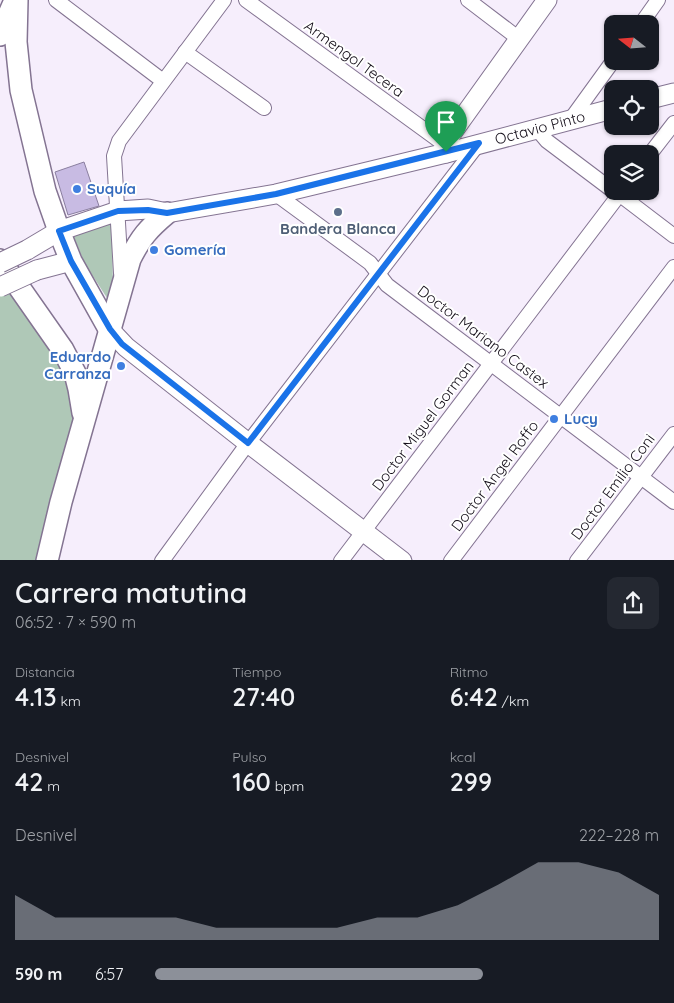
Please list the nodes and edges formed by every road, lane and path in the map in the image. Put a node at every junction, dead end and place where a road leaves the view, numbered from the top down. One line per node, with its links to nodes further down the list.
1 (16, 0): 9 (main road); 30 (main road)
2 (56, 0): 13 (street)
3 (224, 0): 11 (street)
4 (246, 0): 23 (street, Armengol Tecera)
5 (468, 0): 10 (street)
6 (547, 0): 10 (main road)
7 (658, 0): 8 (street)
8 (647, 15)
9 (0, 35)
10 (518, 38): 23 (main road)
11 (185, 52): 13 (street); 16 (street)
12 (607, 70): 18 (street)
13 (163, 81): 28 (street)
14 (674, 93): 15 (main road)
15 (659, 97)
16 (264, 108)
17 (604, 111): 18 (main road, Octavio Pinto)
18 (571, 120): 20 (main road, Octavio Pinto)
19 (674, 123): 22 (street)
20 (536, 128): 21 (main road, Octavio Pinto); 24 (street)
21 (479, 143): 23 (main road, Octavio Pinto); 35 (street)
22 (657, 145)
23 (445, 148): 25 (main road, Octavio Pinto)
24 (604, 183)
25 (276, 194): 29 (main road, Octavio Pinto); 35 (street, Doctor Mariano Castex)
26 (611, 200): 39 (street, Doctor Miguel Gorman)
27 (627, 200): 31 (street)
28 (118, 211): 29 (main road, Octavio Pinto); 30 (main road, Octavio Pinto); 37 (street)
29 (167, 213): 37 (main road)
30 (59, 231): 32 (main road); 33 (main road, Octavio Pinto, bridge)
31 (674, 236)
32 (71, 261): 36 (main road, bridge); 38 (main road)
33 (0, 262): 41 (main road)
34 (674, 267): 40 (street, Doctor Ángel Roffo)
35 (379, 274): 39 (street, Doctor Mariano Castex); 43 (street)
36 (0, 287)
37 (122, 291): 38 (main road)
38 (110, 329): 41 (main road); 43 (main road)
39 (491, 364): 40 (street, Doctor Mariano Castex); 46 (street, Doctor Miguel Gorman)
40 (560, 416): 44 (street, Doctor Mariano Castex); 51 (street, Doctor Ángel Roffo)
41 (84, 424): 47 (main road)
42 (674, 434): 44 (street, Doctor Emilio Coni)
43 (248, 443): 46 (main road); 48 (street)
44 (641, 477): 45 (street, Doctor Mariano Castex); 52 (street, Doctor Emilio Coni)
45 (674, 502)
46 (364, 531): 49 (street, Doctor Miguel Gorman); 50 (main road)
47 (47, 560)
48 (162, 560)
49 (341, 560)
50 (402, 560)
51 (451, 560)
52 (577, 560)

